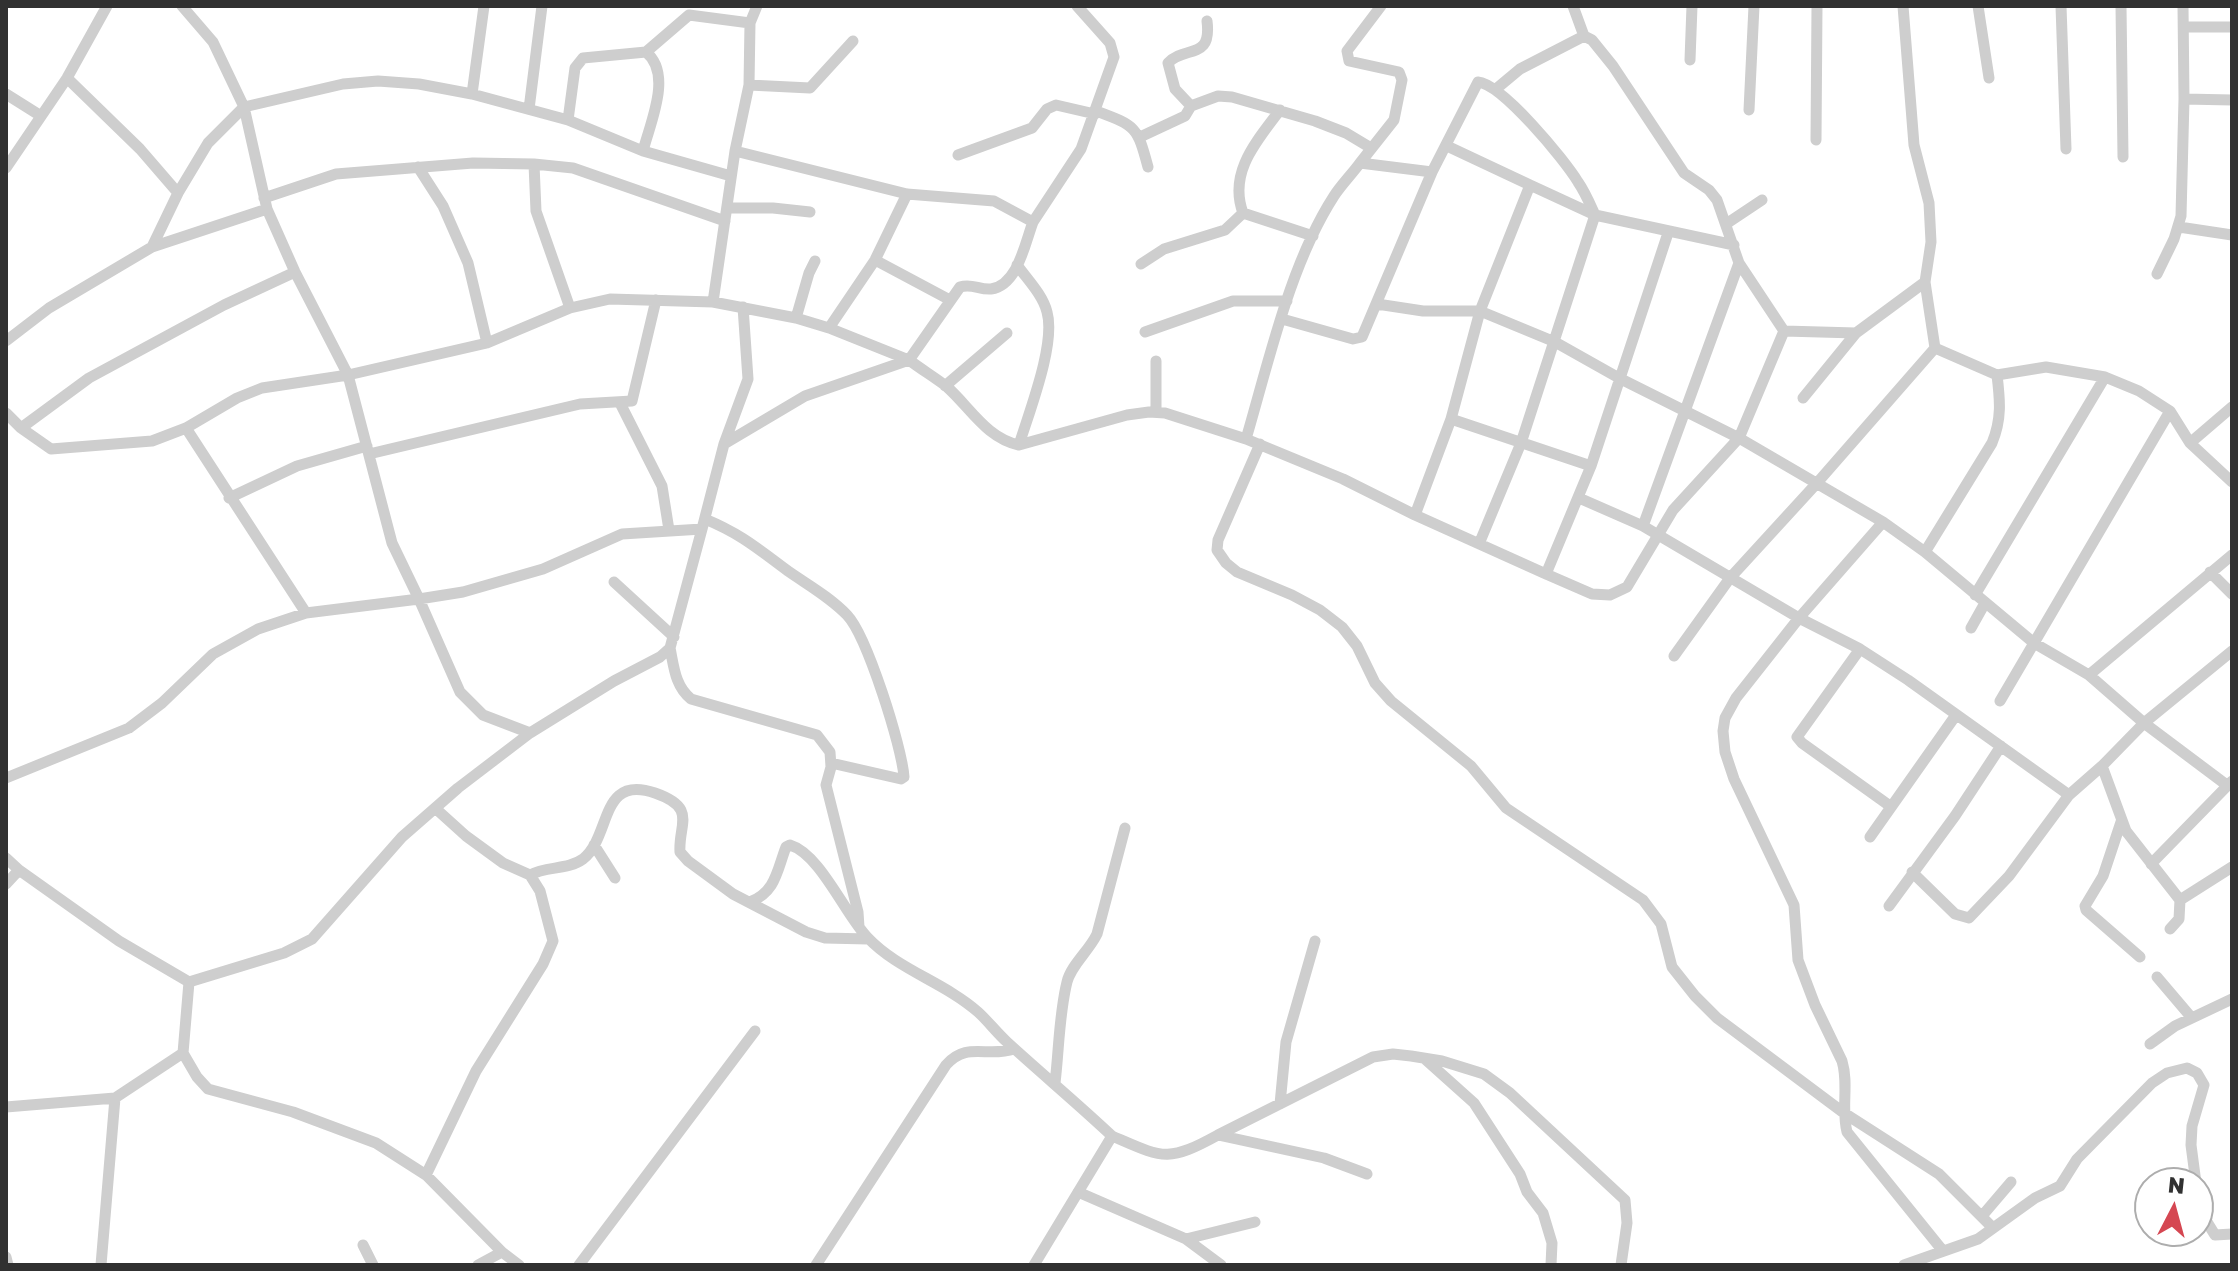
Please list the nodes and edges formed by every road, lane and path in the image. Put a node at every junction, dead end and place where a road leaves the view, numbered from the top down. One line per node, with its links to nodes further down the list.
1 (107, 6): 25 (street)
2 (182, 6): 34 (street)
3 (484, 6): 30 (street)
4 (542, 6): 35 (street)
5 (757, 6): 18 (street)
6 (1077, 6): 38 (street)
7 (1381, 6): 44 (street)
8 (1573, 6): 21 (street)
9 (1692, 6): 24 (street)
10 (1754, 6): 37 (street)
11 (1817, 6): 42 (street)
12 (1903, 6): 82 (street)
13 (1978, 6): 26 (street)
14 (2061, 6): 45 (street)
15 (2121, 6): 49 (street)
16 (2183, 6): 19 (street)
17 (1207, 21): 33 (street)
18 (750, 23): 23 (street); 27 (street)
19 (2184, 27): 20 (street); 31 (street)
20 (2232, 27)
21 (1584, 36): 28 (street); 68 (street)
22 (853, 41): 27 (street)
23 (646, 52): 40 (street); 46 (street)
24 (1690, 60)
25 (67, 78): 39 (street); 58 (street)
26 (1989, 78)
27 (749, 85): 47 (street)
28 (1496, 89): 43 (street); 65 (street)
29 (6, 94): 39 (street)
30 (472, 94): 34 (street); 35 (street)
31 (2184, 99): 32 (street); 69 (street)
32 (2232, 100)
33 (1191, 106): 36 (street); 41 (street)
34 (244, 107): 58 (street); 61 (street)
35 (529, 109): 40 (street)
36 (1280, 110): 44 (street); 64 (street)
37 (1749, 110)
38 (1096, 112): 41 (street); 48 (street); 67 (street)
39 (41, 116): 54 (street)
40 (568, 120): 46 (street)
41 (1140, 137): 53 (street)
42 (1816, 140)
43 (1447, 146): 55 (street); 57 (street)
44 (1371, 148): 50 (street)
45 (2066, 149)
46 (643, 151): 56 (street)
47 (735, 151): 56 (street); 59 (street)
48 (958, 155)
49 (2123, 157)
50 (1360, 163): 55 (street); 72 (street)
51 (534, 164): 52 (street); 66 (street); 89 (street)
52 (418, 167): 61 (street); 100 (street)
53 (1148, 167)
54 (6, 168)
55 (1432, 172): 87 (street)
56 (731, 176): 62 (street)
57 (1530, 185): 65 (street); 90 (street)
58 (178, 193): 74 (street)
59 (907, 194): 67 (street); 75 (street)
60 (1762, 200): 68 (street)
61 (265, 203): 74 (street); 80 (street)
62 (727, 208): 63 (street); 66 (street)
63 (810, 212)
64 (1243, 213): 72 (street); 78 (street)
65 (1595, 215): 70 (street); 99 (street)
66 (725, 221): 86 (street)
67 (1033, 222): 79 (street)
68 (1726, 224): 73 (street)
69 (2179, 227): 71 (street); 81 (street)
70 (1668, 233): 73 (street); 107 (street)
71 (2232, 235)
72 (1313, 236): 85 (street)
73 (1734, 245): 77 (street)
74 (152, 247): 98 (street)
75 (875, 260): 84 (street); 93 (street)
76 (815, 261): 91 (street)
77 (1739, 263): 94 (street); 112 (street)
78 (1141, 264)
79 (1017, 265): 84 (street); 125 (street)
80 (295, 272): 104 (street); 117 (street)
81 (2157, 274)
82 (1925, 282): 97 (street); 101 (street)
83 (656, 300): 86 (street); 89 (street); 110 (street)
84 (950, 300): 102 (street)
85 (1287, 301): 92 (street); 95 (street)
86 (713, 302): 88 (street)
87 (1377, 304): 90 (street); 92 (street)
88 (743, 307): 91 (street); 123 (street)
89 (570, 308): 100 (street)
90 (1480, 311): 99 (street); 116 (street)
91 (796, 318): 93 (street)
92 (1282, 319): 120 (street)
93 (829, 328): 102 (street)
94 (1784, 331): 97 (street); 119 (street)
95 (1145, 332)
96 (1007, 333): 108 (street)
97 (1856, 333): 109 (street)
98 (6, 341)
99 (1555, 342): 107 (street); 121 (street)
100 (487, 343): 104 (street)
101 (1935, 348): 105 (street); 129 (street)
102 (909, 360): 108 (street); 123 (street)
103 (1156, 361): 114 (street)
104 (348, 375): 118 (street); 126 (street)
105 (1997, 375): 106 (street); 139 (street)
106 (2105, 377): 113 (street); 147 (street)
107 (1619, 378): 112 (street); 127 (street)
108 (945, 386): 125 (street)
109 (1803, 398)
110 (620, 403): 126 (street); 136 (street)
111 (2232, 407): 122 (street)
112 (1685, 410): 119 (street); 135 (street)
113 (2170, 411): 122 (street); 152 (street)
114 (1156, 412): 120 (street); 125 (street)
115 (6, 413): 117 (street)
116 (1451, 419): 121 (street); 132 (street)
117 (21, 428): 118 (street)
118 (186, 428): 130 (street)
119 (1739, 438): 129 (street); 137 (street)
120 (1246, 439): 124 (street)
121 (1521, 443): 127 (street); 138 (street)
122 (2190, 443): 128 (street)
123 (724, 444): 134 (street)
124 (1260, 444): 132 (street); 202 (street)
125 (1019, 445)
126 (368, 450): 130 (street); 146 (street)
127 (1591, 466): 131 (street)
128 (2232, 482)
129 (1817, 483): 133 (street); 143 (street)
130 (229, 498): 148 (street)
131 (1579, 498): 135 (street); 142 (street)
132 (1415, 515): 138 (street)
133 (1883, 522): 139 (street); 149 (street)
134 (704, 524): 136 (street); 151 (street); 162 (street)
135 (1643, 526): 137 (street)
136 (669, 530): 146 (street)
137 (1657, 536): 142 (street); 143 (street)
138 (1479, 544): 142 (street)
139 (1925, 552): 147 (street)
140 (2232, 555): 141 (street)
141 (2210, 572): 145 (street); 156 (street)
142 (1546, 574)
143 (1730, 578): 149 (street); 155 (street)
144 (614, 582): 151 (street)
145 (2232, 594)
146 (419, 599): 148 (street); 160 (street)
147 (1980, 599): 150 (street); 152 (street)
148 (306, 613): 164 (street)
149 (1799, 618): 153 (street); 202 (street)
150 (1971, 628)
151 (672, 643): 160 (street); 162 (street)
152 (2034, 643): 156 (street); 157 (street)
153 (1860, 649): 158 (street); 167 (street)
154 (2232, 651): 159 (street)
155 (1674, 656)
156 (2089, 675): 159 (street)
157 (2000, 701)
158 (1956, 715): 161 (street); 167 (street)
159 (2144, 723): 163 (street); 165 (street)
160 (530, 733): 168 (street)
161 (2001, 746): 166 (street); 177 (street)
162 (831, 763): 184 (street)
163 (2102, 766): 166 (street); 169 (street)
164 (6, 778)
165 (2231, 784): 174 (street)
166 (2069, 795): 177 (street)
167 (1890, 806): 171 (street)
168 (435, 808): 178 (street); 190 (street)
169 (2121, 822): 174 (street); 188 (street)
170 (1125, 828): 198 (street)
171 (1870, 837)
172 (594, 845): 178 (street); 179 (street); 182 (street)
173 (6, 858): 176 (street)
174 (2151, 864): 181 (street)
175 (2232, 867): 181 (street)
176 (19, 870): 180 (street); 190 (street)
177 (1912, 872): 183 (street)
178 (530, 875): 207 (street)
179 (615, 878)
180 (6, 884)
181 (2180, 900): 185 (street)
182 (750, 902): 184 (street); 186 (street)
183 (1889, 906)
184 (859, 927): 186 (street)
185 (2170, 929)
186 (868, 939): 195 (street)
187 (1315, 941): 200 (street)
188 (2140, 957)
189 (2157, 977): 192 (street)
190 (189, 982): 196 (street)
191 (2232, 999): 192 (street)
192 (2191, 1017): 194 (street)
193 (755, 1031): 223 (street)
194 (2150, 1044)
195 (1014, 1049): 198 (street); 224 (street)
196 (183, 1053): 199 (street); 207 (street)
197 (1426, 1059): 200 (street); 227 (street); 228 (street)
198 (1055, 1083): 204 (street)
199 (115, 1098): 201 (street); 219 (street)
200 (1280, 1104): 203 (street)
201 (6, 1107)
202 (1844, 1113): 210 (street); 215 (street)
203 (1218, 1135): 204 (street); 206 (street)
204 (1112, 1136): 209 (street)
205 (2194, 1167): 212 (street)
206 (1367, 1174)
207 (426, 1175): 216 (street)
208 (2011, 1182): 210 (street)
209 (1078, 1192): 213 (street); 225 (street)
210 (1982, 1216): 212 (street)
211 (1255, 1222): 213 (street)
212 (1992, 1227): 215 (street)
213 (1186, 1239): 226 (street)
214 (363, 1245): 220 (street)
215 (1943, 1251): 229 (street)
216 (502, 1252): 221 (street); 222 (street)
217 (6, 1257): 218 (street)
218 (8, 1265)
219 (101, 1265)
220 (373, 1265)
221 (478, 1265)
222 (519, 1265)
223 (584, 1265)
224 (816, 1265)
225 (1034, 1265)
226 (1221, 1265)
227 (1551, 1265)
228 (1621, 1265)
229 (1904, 1265)

